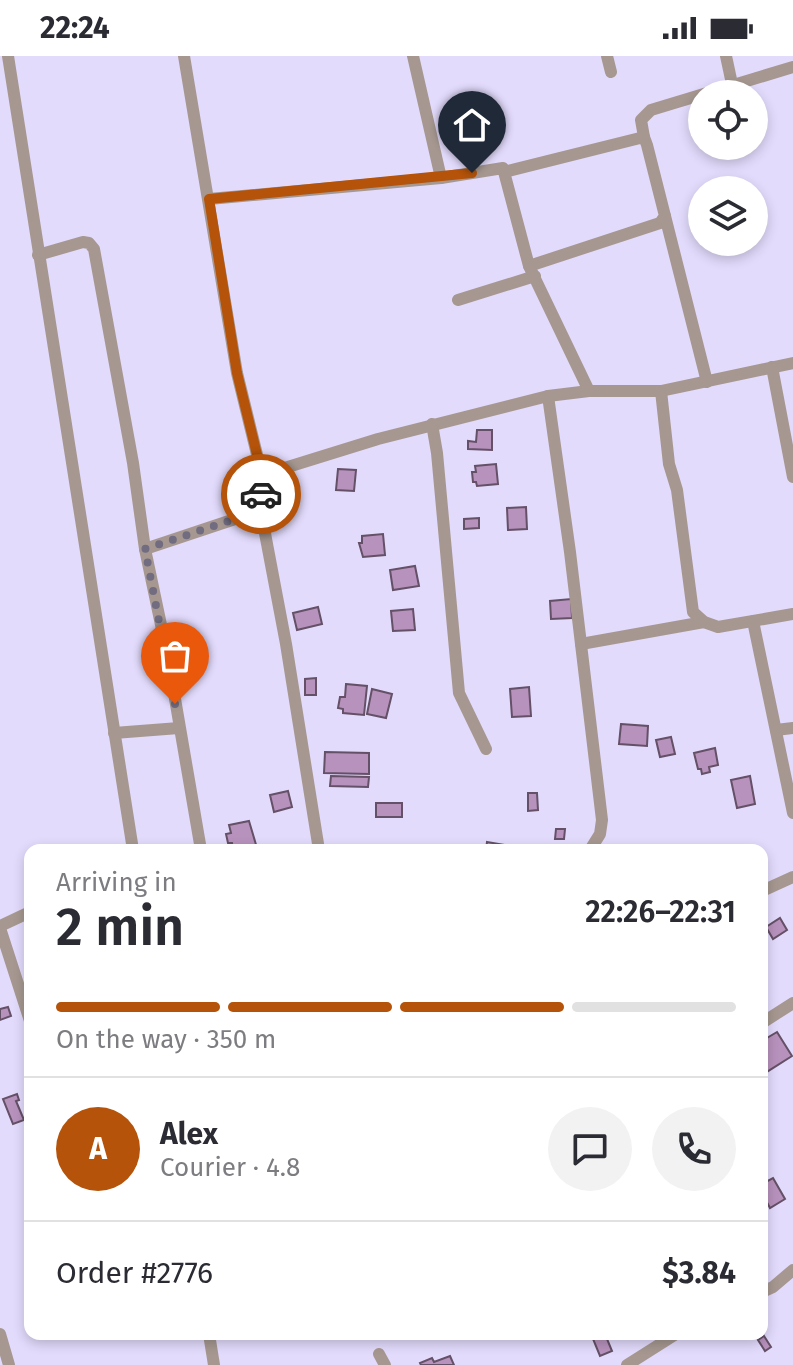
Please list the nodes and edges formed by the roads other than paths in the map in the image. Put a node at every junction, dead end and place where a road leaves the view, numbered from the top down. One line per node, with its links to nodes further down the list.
1 (8, 56): 16 (street)
2 (184, 56): 14 (street)
3 (413, 56): 13 (street)
4 (607, 56): 7 (street)
5 (726, 56): 8 (street)
6 (793, 67): 9 (street)
7 (611, 72)
8 (731, 80)
9 (746, 80)
10 (688, 98): 11 (street)
11 (644, 137): 12 (street); 15 (street)
12 (504, 172): 13 (street); 17 (street)
13 (441, 178): 14 (street)
14 (209, 199): 26 (street)
15 (665, 216): 17 (street); 21 (street)
16 (38, 255): 29 (street); 37 (street)
17 (532, 271): 18 (street); 22 (street)
18 (458, 300)
19 (793, 363): 20 (street)
20 (772, 367): 21 (street); 27 (street)
21 (707, 382): 23 (street)
22 (589, 391): 23 (street); 24 (street)
23 (661, 391): 32 (street)
24 (548, 396): 25 (street); 33 (street)
25 (432, 424): 26 (street); 38 (street)
26 (262, 475): 28 (street)
27 (793, 477)
28 (260, 507): 29 (street); 42 (street)
29 (145, 549): 34 (street)
30 (793, 614): 31 (street)
31 (753, 621): 32 (street); 36 (street)
32 (704, 622): 33 (street)
33 (581, 644): 43 (street)
34 (179, 728): 37 (street); 41 (street)
35 (793, 728): 36 (street)
36 (776, 730): 39 (street)
37 (114, 733): 40 (street)
38 (486, 749)
39 (793, 813)
40 (132, 844)
41 (200, 844)
42 (318, 844)
43 (594, 844)
44 (793, 877): 45 (street)
45 (768, 888)
46 (24, 915): 47 (street)
47 (0, 927): 48 (street)
48 (24, 1002)
49 (793, 1003): 50 (street)
50 (768, 1019)
51 (793, 1270): 52 (street)
52 (768, 1289)
53 (0, 1334): 56 (street)
54 (210, 1340): 57 (street)
55 (667, 1340): 58 (street)
56 (9, 1365)
57 (214, 1365)
58 (627, 1365)

